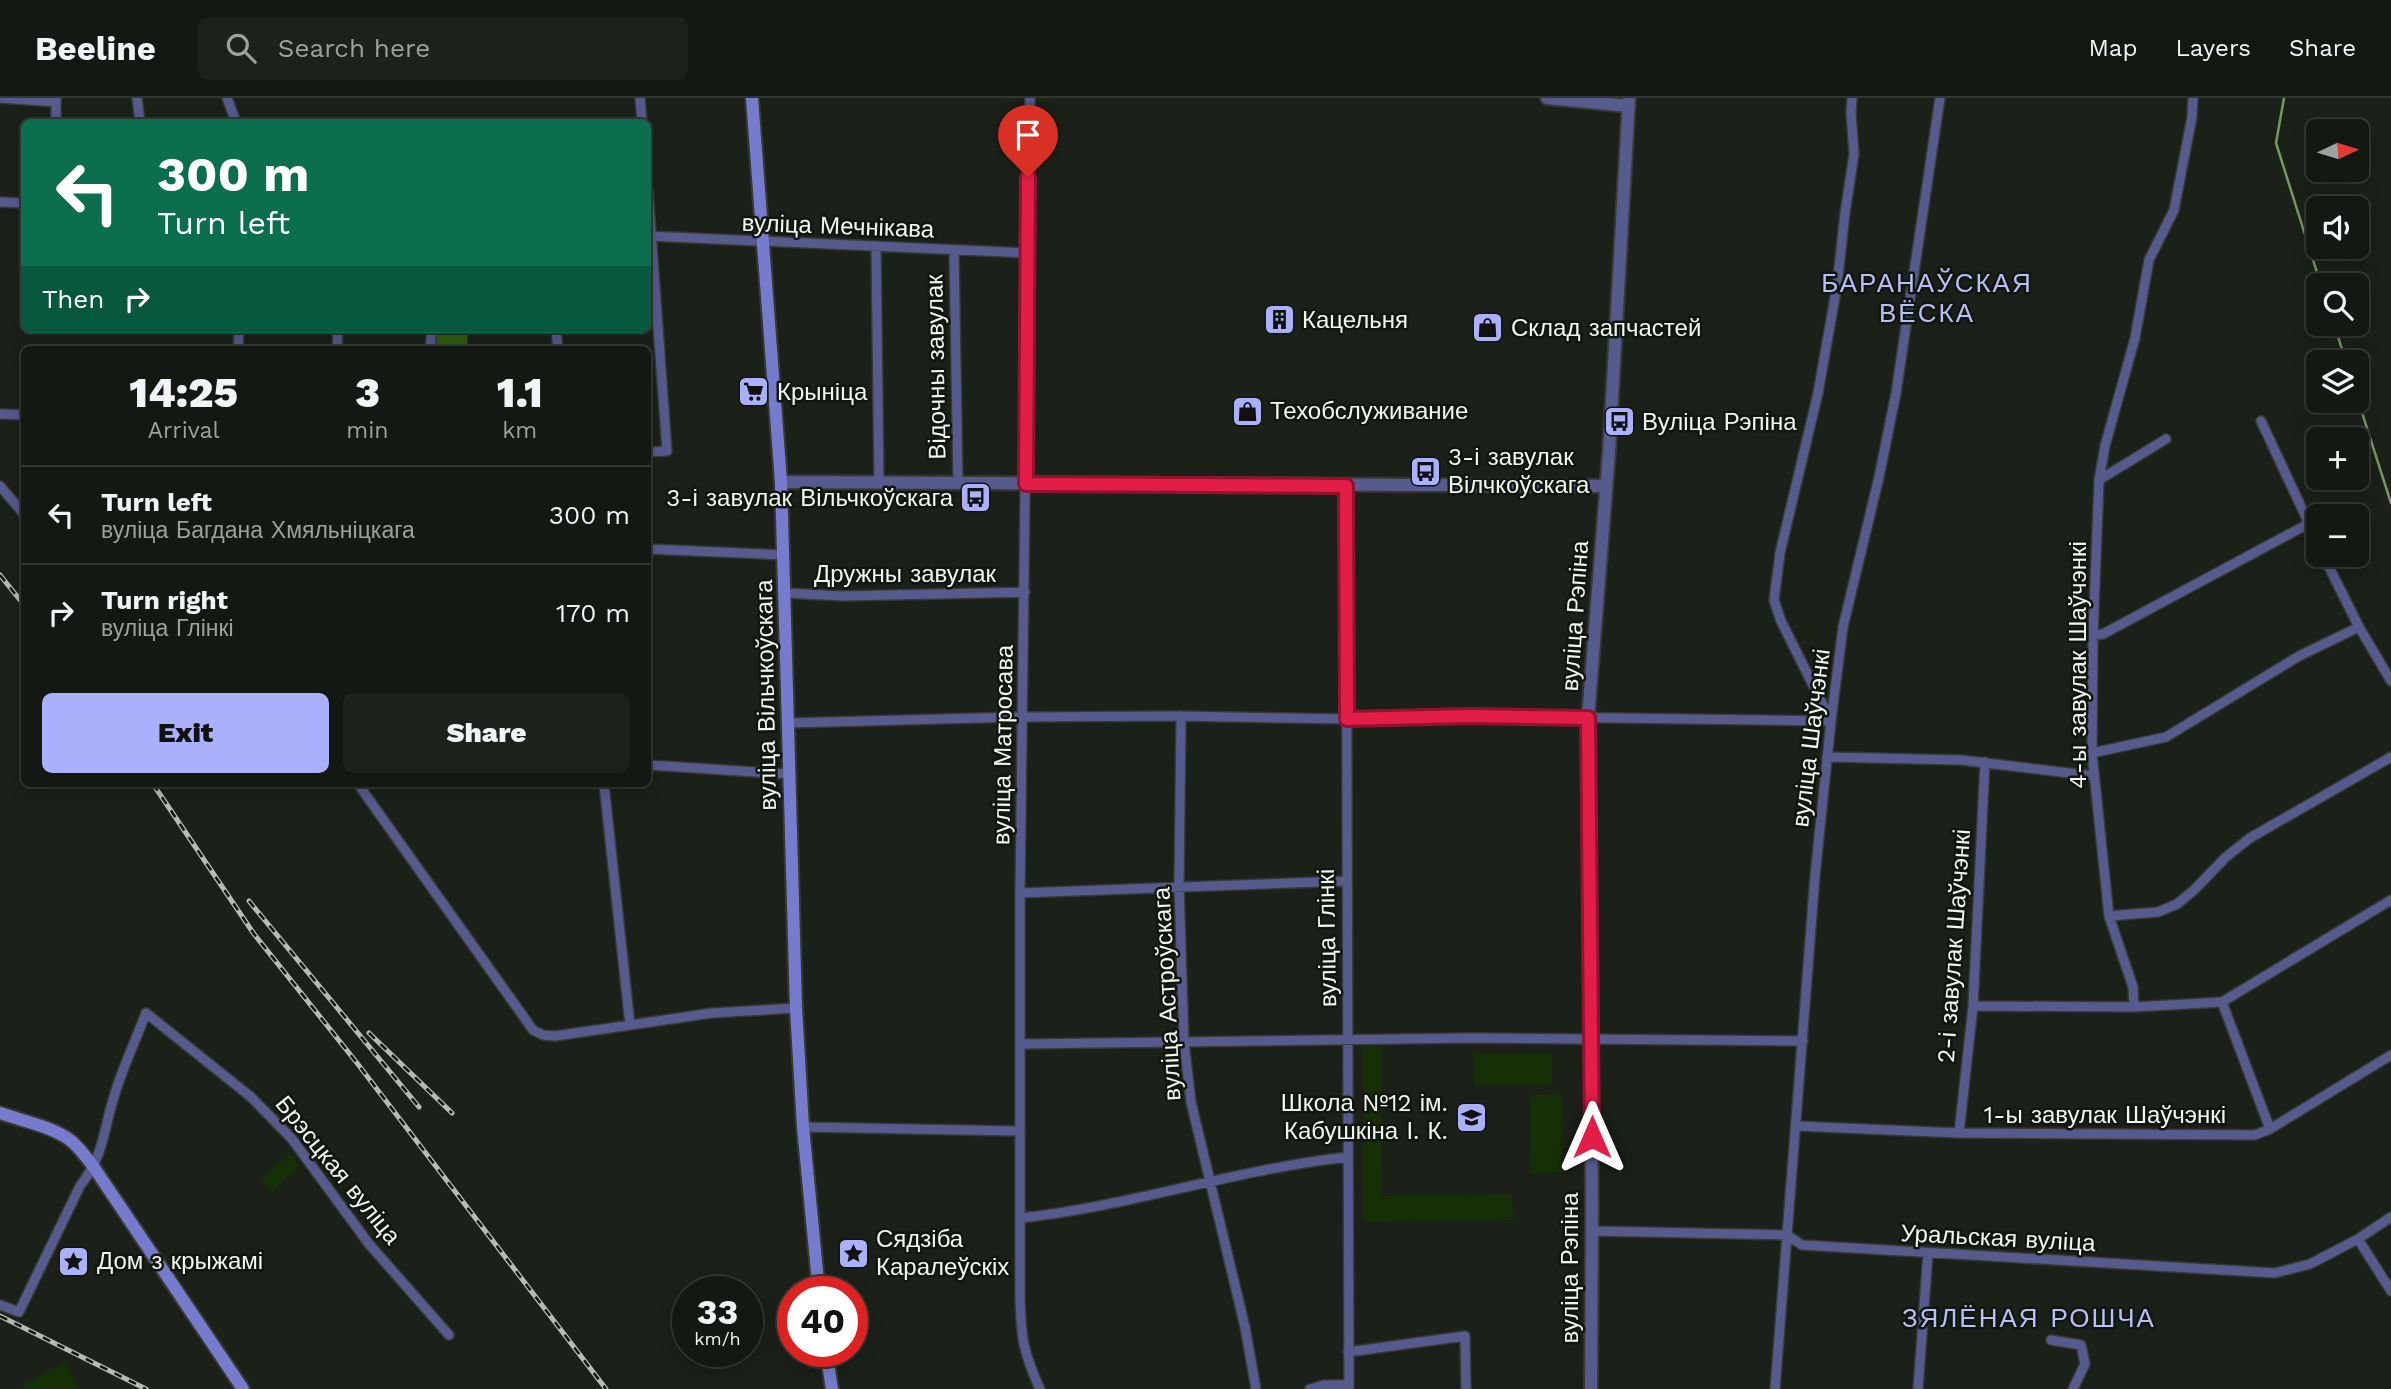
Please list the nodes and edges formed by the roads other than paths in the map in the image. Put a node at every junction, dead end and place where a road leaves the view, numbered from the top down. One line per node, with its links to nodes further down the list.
1 (0, 98): 11 (street)
2 (137, 98): 14 (street)
3 (227, 98): 15 (street)
4 (640, 98): 16 (street)
5 (752, 98): 20 (main road, вуліца Вільчкоўскага)
6 (1030, 98): 23 (street, вуліца Матросава)
7 (1547, 98): 12 (street)
8 (1852, 98): 53 (street)
9 (1940, 98): 53 (street, вуліца Шаўчэнкі)
10 (2193, 98): 30 (street, 4-ы завулак Шаўчэнкі)
11 (56, 100): 13 (street)
12 (1629, 102): 37 (street, вуліца Рэпіна)
13 (57, 119)
14 (140, 119)
15 (235, 119)
16 (642, 119)
17 (0, 202): 18 (street)
18 (21, 203)
19 (651, 237): 20 (street, вуліца Мечнікава)
20 (764, 243): 21 (street, вуліца Мечнікава); 31 (main road, вуліца Вільчкоўскага)
21 (876, 247): 22 (street, вуліца Мечнікава); 32 (street)
22 (954, 250): 23 (street, вуліца Мечнікава); 33 (street, Відочны завулак)
23 (1028, 253): 34 (street, вуліца Матросава)
24 (651, 261): 29 (street)
25 (0, 414): 26 (street)
26 (21, 415)
27 (2261, 421): 39 (street)
28 (2166, 439): 30 (street)
29 (651, 452)
30 (2099, 480): 47 (street, 4-ы завулак Шаўчэнкі)
31 (782, 482): 32 (street); 42 (main road, вуліца Вільчкоўскага)
32 (879, 483): 33 (street)
33 (958, 484): 34 (street)
34 (1026, 484): 36 (street); 44 (street, вуліца Матросава)
35 (0, 486): 38 (street)
36 (1346, 486): 37 (street); 52 (street, вуліца Глінкі)
37 (1606, 486): 51 (street, вуліца Рэпіна)
38 (21, 510)
39 (2306, 520)
40 (2306, 525): 47 (street)
41 (651, 549): 42 (street)
42 (784, 555): 45 (main road, вуліца Вільчкоўскага)
43 (2329, 567): 46 (street)
44 (1026, 592): 45 (street, Дружны завулак); 50 (street, вуліца Матросава)
45 (785, 593): 54 (main road, вуліца Вільчкоўскага)
46 (2360, 627): 48 (street); 55 (street)
47 (2093, 635): 55 (street, 4-ы завулак Шаўчэнкі)
48 (2391, 681)
49 (1181, 716): 50 (street); 52 (street); 65 (street, вуліца Астроўскага)
50 (1022, 717): 54 (street); 66 (street, вуліца Матросава)
51 (1588, 718): 52 (street); 53 (street); 74 (street, вуліца Рэпіна)
52 (1347, 719): 64 (street, вуліца Глінкі)
53 (1831, 721): 56 (street, вуліца Шаўчэнкі)
54 (788, 723): 60 (main road, вуліца Вільчкоўскага)
55 (2092, 753): 61 (street, 4-ы завулак Шаўчэнкі)
56 (1827, 757): 58 (street); 76 (street, вуліца Шаўчэнкі)
57 (2391, 757): 68 (street)
58 (1985, 762): 61 (street); 70 (street, 2-і завулак Шаўчэнкі)
59 (651, 765): 60 (street)
60 (789, 774): 72 (main road, вуліца Вільчкоўскага)
61 (2094, 776): 68 (street, 4-ы завулак Шаўчэнкі)
62 (360, 787): 73 (street)
63 (604, 787): 73 (street)
64 (1346, 881): 65 (street); 75 (street, вуліца Глінкі)
65 (1179, 886): 66 (street); 77 (street, вуліца Астроўскага)
66 (1020, 893): 78 (street, вуліца Матросава)
67 (2391, 900): 69 (street)
68 (2109, 916): 71 (street, 4-ы завулак Шаўчэнкі)
69 (2222, 1002): 71 (street); 83 (street)
70 (1973, 1006): 71 (street); 85 (street, 2-і завулак Шаўчэнкі)
71 (2134, 1007)
72 (796, 1008): 73 (street); 82 (main road, вуліца Вільчкоўскага)
73 (630, 1025)
74 (1591, 1039): 75 (street); 76 (street); 91 (street, вуліца Рэпіна)
75 (1348, 1041): 77 (street); 86 (street, вуліца Глінкі)
76 (1803, 1041): 81 (street, вуліца Шаўчэнкі)
77 (1184, 1042): 78 (street); 88 (street, вуліца Астроўскага)
78 (1020, 1044): 84 (street, вуліца Матросава)
79 (2391, 1055): 83 (street, 1-ы завулак Шаўчэнкі)
80 (0, 1113): 87 (main road)
81 (1797, 1126): 85 (street, 1-ы завулак Шаўчэнкі); 92 (street, вуліца Шаўчэнкі)
82 (803, 1127): 84 (street); 95 (main road, вуліца Вільчкоўскага)
83 (2270, 1129): 85 (street, 1-ы завулак Шаўчэнкі)
84 (1020, 1131): 90 (street, вуліца Матросава)
85 (1959, 1133)
86 (1348, 1157): 88 (street); 100 (street, вуліца Глінкі)
87 (93, 1166): 97 (street); 98 (street, Брэсцкая вуліца); 103 (main road)
88 (1211, 1180): 90 (street); 106 (street, вуліца Астроўскага)
89 (2391, 1217): 93 (street, Уральская вуліца)
90 (1021, 1218): 105 (street, вуліца Матросава)
91 (1592, 1231): 92 (street, Уральская вуліца); 109 (street, вуліца Рэпіна)
92 (1787, 1235): 94 (street, Уральская вуліца); 110 (street, вуліца Шаўчэнкі)
93 (2358, 1239): 94 (street, Уральская вуліца); 96 (street)
94 (1928, 1253): 111 (street)
95 (817, 1276)
96 (2391, 1291)
97 (0, 1305)
98 (449, 1335)
99 (2051, 1340): 112 (street)
100 (1348, 1352): 102 (street, вуліца Глінкі); 108 (street)
101 (829, 1367): 104 (main road)
102 (1349, 1387): 107 (street)
103 (243, 1389)
104 (832, 1389)
105 (1040, 1389)
106 (1256, 1389)
107 (1310, 1389)
108 (1466, 1389)
109 (1591, 1389)
110 (1775, 1389)
111 (1918, 1389)
112 (2073, 1389)

